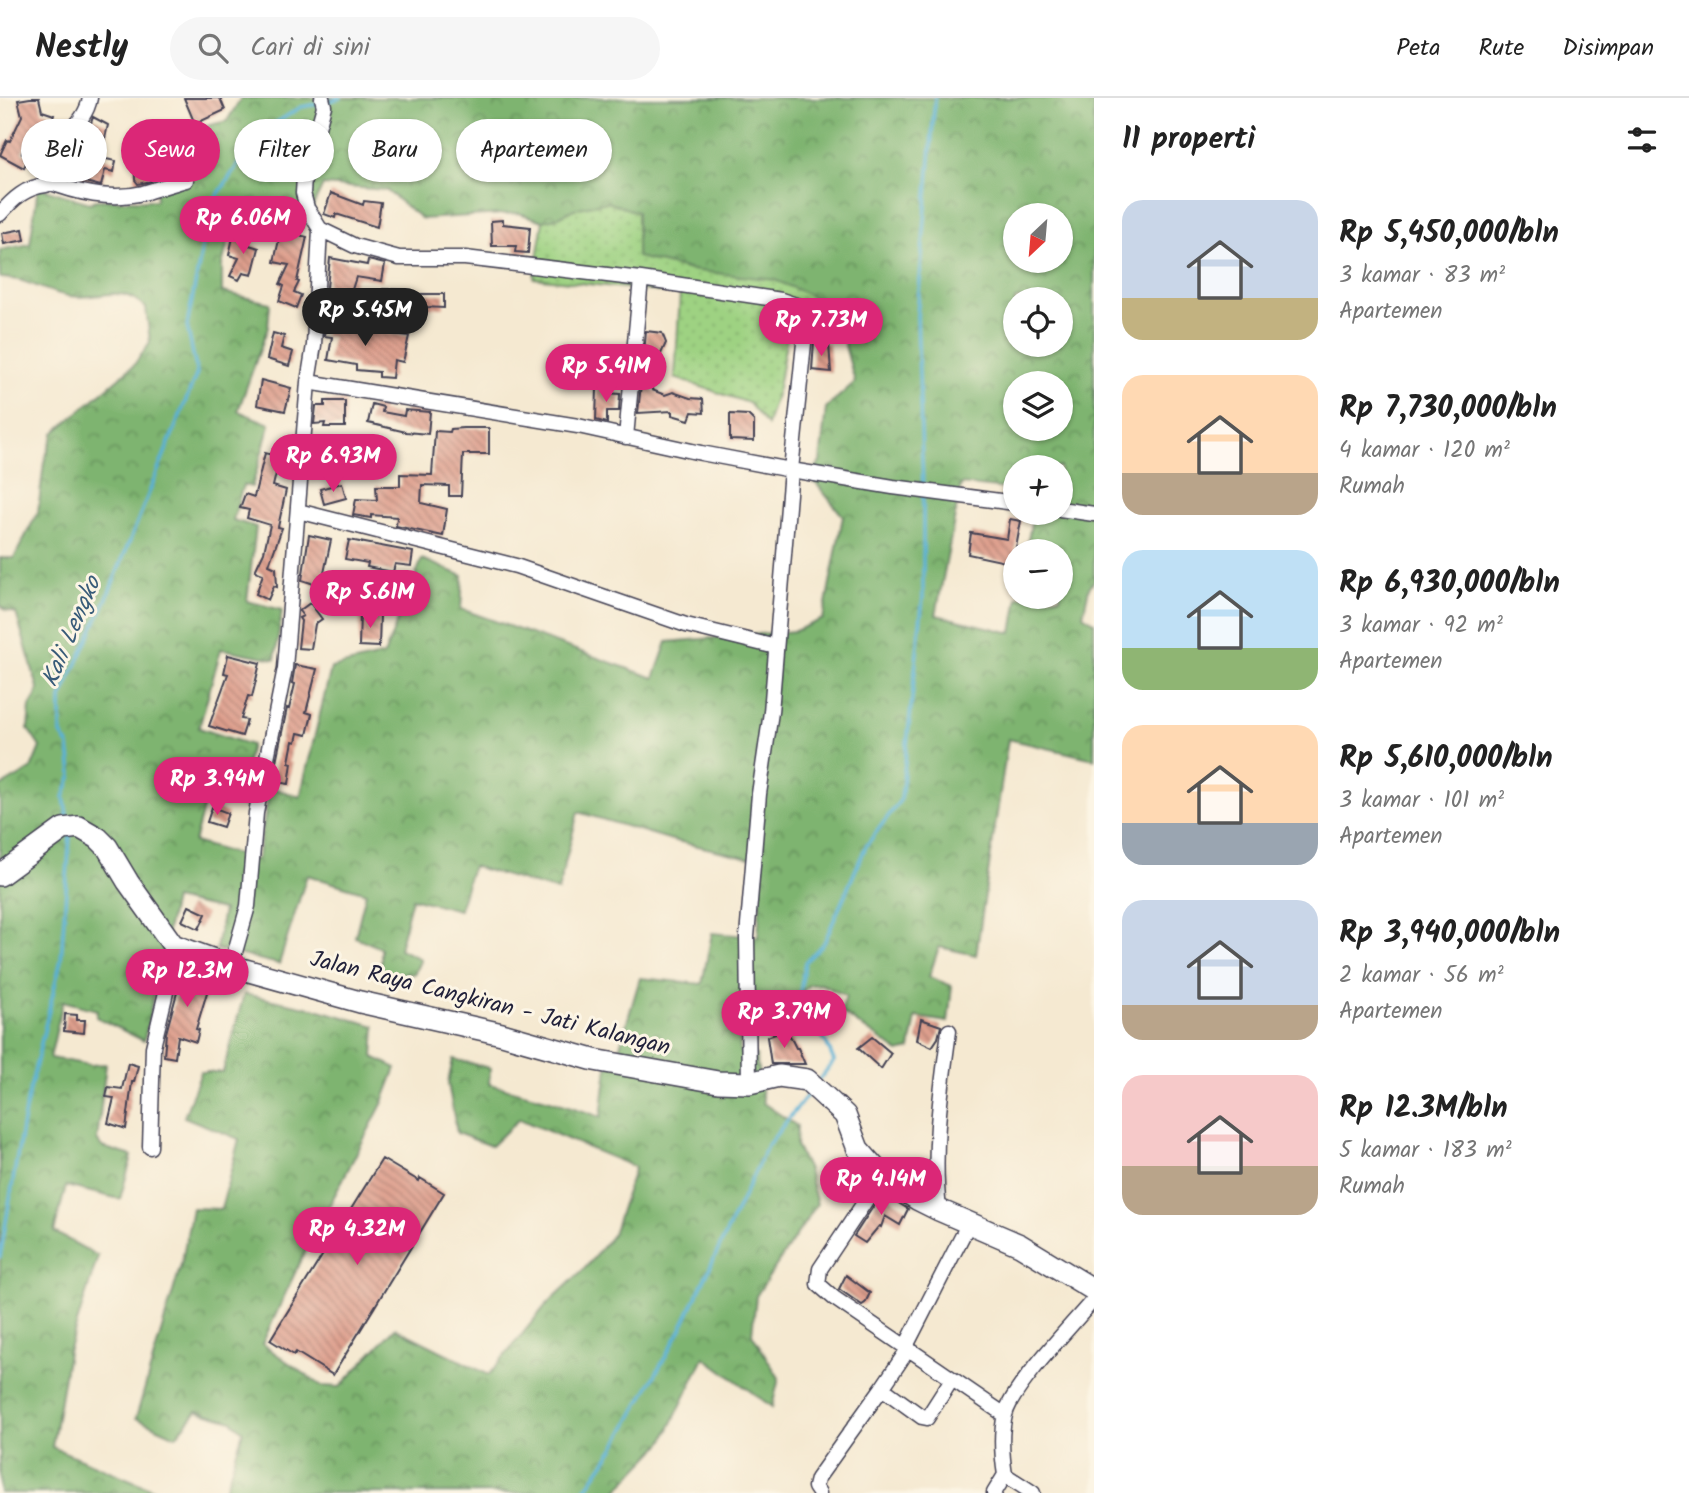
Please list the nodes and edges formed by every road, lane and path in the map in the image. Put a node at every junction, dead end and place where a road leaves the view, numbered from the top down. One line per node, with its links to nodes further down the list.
1 (90, 98): 3 (street)
2 (323, 100): 8 (street)
3 (82, 119)
4 (46, 182): 7 (street)
5 (49, 182): 6 (street)
6 (179, 182)
7 (0, 214)
8 (320, 229): 9 (street); 10 (street)
9 (641, 279): 11 (street); 12 (street)
10 (308, 382): 11 (street); 14 (street)
11 (626, 437): 12 (street)
12 (791, 470): 13 (street); 17 (street)
13 (1003, 501)
14 (298, 511): 17 (street); 20 (street)
15 (1073, 511): 16 (street)
16 (1094, 514)
17 (776, 647): 22 (street)
18 (0, 875): 19 (street, Jalan Raya Cangkiran - Jati Kalangan)
19 (180, 948): 20 (street, Jalan Raya Cangkiran - Jati Kalangan); 23 (street)
20 (231, 967): 22 (street, Jalan Raya Cangkiran - Jati Kalangan)
21 (949, 1031): 25 (street)
22 (749, 1083): 24 (street, Jalan Raya Cangkiran - Jati Kalangan)
23 (150, 1147)
24 (882, 1176): 25 (street, Jalan Raya Cangkiran - Jati Kalangan); 29 (street)
25 (939, 1210): 26 (street, Jalan Raya Cangkiran - Jati Kalangan)
26 (969, 1223): 27 (street, Jalan Raya Cangkiran - Jati Kalangan); 29 (street)
27 (1094, 1290)
28 (1094, 1299): 32 (street)
29 (908, 1347): 30 (street); 31 (street)
30 (953, 1379): 31 (street); 32 (street)
31 (882, 1388): 34 (street)
32 (1005, 1415): 33 (street)
33 (1005, 1475): 35 (street); 36 (street)
34 (819, 1493)
35 (994, 1493)
36 (1033, 1493)

